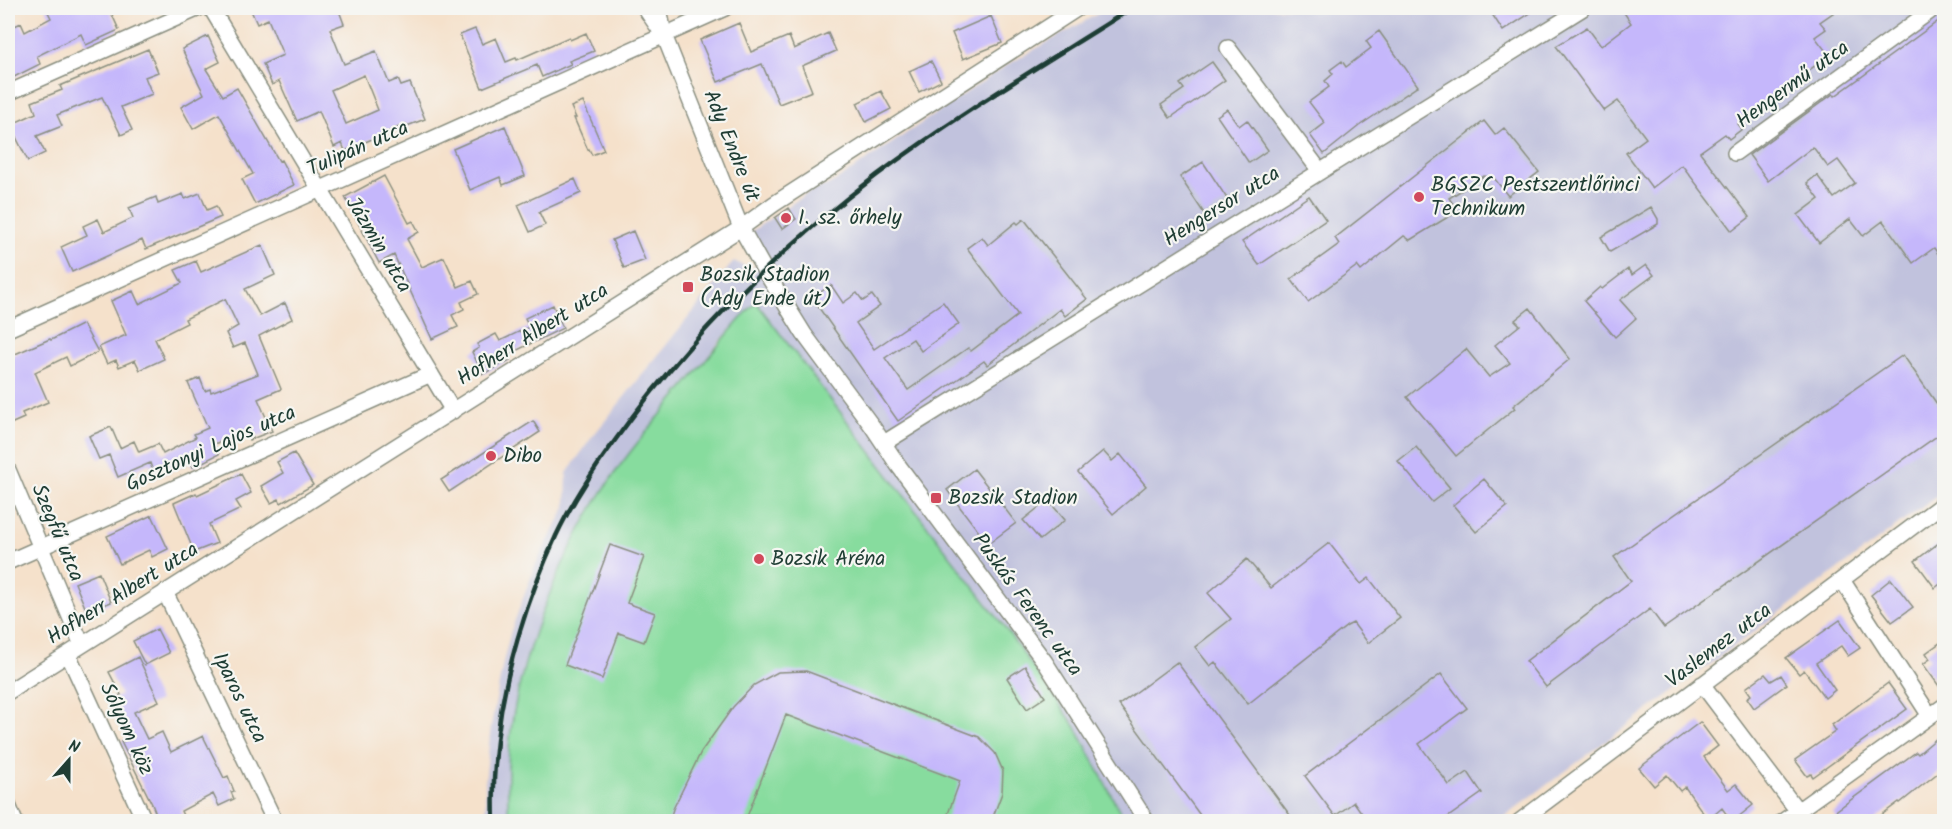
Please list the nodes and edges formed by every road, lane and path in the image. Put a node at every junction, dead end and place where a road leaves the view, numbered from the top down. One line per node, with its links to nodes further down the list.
1 (199, 8): 11 (street)
2 (211, 8): 14 (street, Jázmin utca)
3 (645, 8): 9 (street, Ady Endre út)
4 (658, 8): 9 (street, Ady Endre út)
5 (725, 8): 9 (street, Tulipán utca)
6 (1583, 8): 13 (street, Hengersor utca)
7 (1932, 8): 12 (street, Hengermű utca)
8 (1071, 9): 15 (street, Hofherr Albert utca)
9 (664, 34): 14 (street, Tulipán utca); 15 (street, Ady Endre út)
10 (1228, 48): 13 (street)
11 (8, 93)
12 (1735, 153)
13 (1320, 171): 20 (street, Hengersor utca)
14 (320, 189): 17 (street, Tulipán utca); 18 (street, Jázmin utca)
15 (741, 228): 16 (street, Ady Endre út); 19 (street, Hofherr Albert utca)
16 (765, 271): 20 (street, Puskás Ferenc utca)
17 (8, 329)
18 (431, 374): 19 (street, Jázmin utca); 23 (street, Gosztonyi Lajos utca)
19 (453, 411): 26 (street, Hofherr Albert utca)
20 (884, 443): 38 (street, Puskás Ferenc utca)
21 (8, 470): 23 (street, Szegfű utca)
22 (1944, 503): 25 (street, Vaslemez utca)
23 (40, 548): 24 (street, Gosztonyi Lajos utca); 27 (street, Szegfű utca)
24 (8, 562)
25 (1842, 580): 29 (street, Vaslemez utca); 32 (street)
26 (165, 592): 27 (street, Hofherr Albert utca); 37 (street, Iparos utca)
27 (82, 645): 28 (street, Hofherr Albert utca)
28 (68, 654): 30 (street, Hofherr Albert utca); 36 (street, Sólyom köz)
29 (1702, 684): 34 (street); 39 (street, Vaslemez utca)
30 (8, 692)
31 (1944, 706): 32 (street)
32 (1930, 716): 34 (street)
33 (8, 805): 35 (street)
34 (1802, 816): 40 (street)
35 (15, 822)
36 (145, 822)
37 (275, 822)
38 (1147, 822)
39 (1520, 822)
40 (1782, 822)

